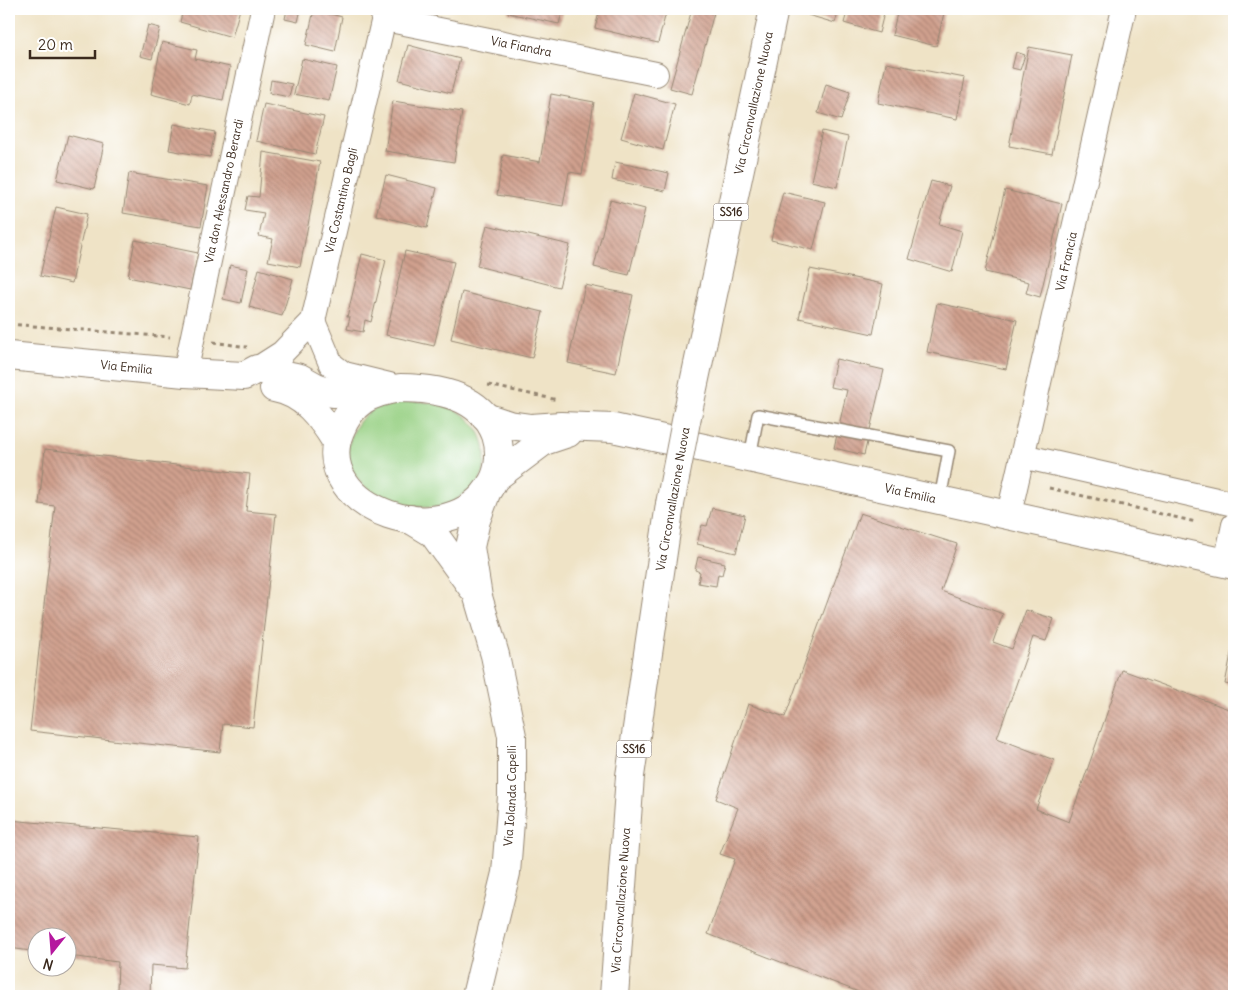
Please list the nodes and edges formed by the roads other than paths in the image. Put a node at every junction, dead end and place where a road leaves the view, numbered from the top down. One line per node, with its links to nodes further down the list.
1 (263, 9): 10 (street, Via don Alessandro Berardi)
2 (774, 9): 26 (main road, Via Circonvallazione Nuova / SS16, bridge)
3 (1124, 9): 15 (street, Via Francia)
4 (386, 14): 5 (street, Via Fiandra); 6 (street, Via Costantino Bagli)
5 (656, 74)
6 (313, 320): 9 (street, Via Costantino Bagli); 11 (street)
7 (9, 356): 8 (lane); 10 (main road, Via Emilia)
8 (9, 360)
9 (252, 364): 10 (main road, Via Emilia); 11 (main road, Via Emilia); 14 (main road, Via Emilia)
10 (185, 373)
11 (390, 390): 12 (main road); 14 (main road)
12 (485, 417): 13 (main road, Via Emilia); 17 (main road)
13 (585, 427): 16 (main road, Via Emilia); 17 (main road, Via Emilia)
14 (336, 441): 21 (main road)
15 (1022, 456): 19 (street); 20 (street, Via Francia)
16 (750, 457): 18 (main road, Via Emilia); 18 (lane)
17 (490, 487): 21 (main road); 24 (main road, Via Iolanda Capelli)
18 (940, 498): 20 (main road, Via Emilia)
19 (1234, 504)
20 (1009, 514): 23 (main road, Via Emilia)
21 (410, 519): 24 (main road, Via Iolanda Capelli)
22 (1234, 525): 23 (street)
23 (1230, 564)
24 (478, 597): 25 (main road, Via Iolanda Capelli)
25 (476, 996)
26 (614, 996)

